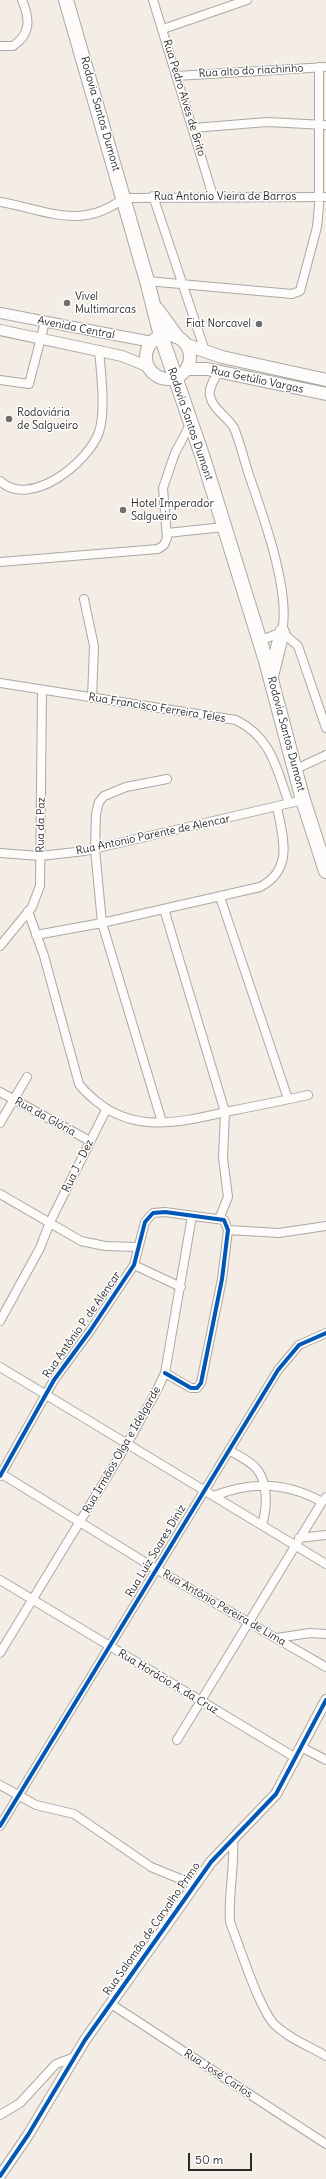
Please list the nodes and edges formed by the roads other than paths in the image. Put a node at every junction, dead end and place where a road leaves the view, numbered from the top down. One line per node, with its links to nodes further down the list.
1 (22, 0): 6 (street)
2 (66, 0): 14 (highway, Rodovia Santos Dumont)
3 (153, 0): 5 (street, Rua Pedro Alves de Brito)
4 (247, 0): 5 (street)
5 (163, 29): 8 (street, Rua Pedro Alves de Brito)
6 (0, 46)
7 (322, 67): 8 (street, Rua alto do riachinho); 9 (street)
8 (176, 76): 10 (street, Rua Pedro Alves de Brito)
9 (322, 124): 10 (street); 13 (street)
10 (193, 128): 12 (street, Rua Pedro Alves de Brito)
11 (153, 196): 12 (street, Rua Antonio Vieira de Barros); 14 (street, Rua Antonio Vieira de Barros); 17 (street)
12 (214, 196): 13 (street, Rua Antonio Vieira de Barros)
13 (322, 197): 17 (street)
14 (124, 198): 15 (street); 16 (highway, Rodovia Santos Dumont)
15 (0, 202)
16 (147, 281): 17 (street); 18 (highway, Rodovia Santos Dumont)
17 (184, 284): 26 (street)
18 (154, 305): 22 (highway, Rodovia Santos Dumont); 24 (highway)
19 (0, 313): 20 (street, Avenida Central)
20 (45, 322): 22 (street, Avenida Central); 23 (street)
21 (0, 330): 23 (street, Avenida Central)
22 (156, 339): 24 (main road); 27 (main road); 30 (highway, Rodovia Santos Dumont)
23 (39, 340): 25 (street, Avenida Central); 31 (street)
24 (182, 340): 26 (main road); 28 (main road)
25 (99, 350): 27 (street, Avenida Central); 35 (street)
26 (205, 351): 32 (main road)
27 (148, 367): 30 (main road)
28 (187, 369): 29 (main road, Rua Getúlio Vargas); 30 (main road)
29 (219, 371): 33 (main road, Rua Getúlio Vargas); 40 (street)
30 (174, 378): 34 (highway, Rodovia Santos Dumont)
31 (0, 380)
32 (326, 380)
33 (326, 394)
34 (191, 422): 36 (highway, Rodovia Santos Dumont); 37 (street)
35 (0, 481)
36 (224, 527): 37 (street); 41 (highway, Rodovia Santos Dumont)
37 (167, 533): 38 (street)
38 (0, 562)
39 (84, 599): 45 (street)
40 (282, 632): 41 (street); 42 (highway); 46 (street)
41 (258, 641): 42 (highway, Rodovia Santos Dumont)
42 (271, 678): 48 (highway, Rodovia Santos Dumont)
43 (0, 683): 44 (street, Rua Francisco Ferreira Teles)
44 (42, 690): 45 (street, Rua Francisco Ferreira Teles); 55 (street, Rua da Paz)
45 (92, 698): 51 (street, Rua Francisco Ferreira Teles)
46 (326, 728)
47 (326, 755): 48 (street)
48 (296, 770): 50 (highway, Rodovia Santos Dumont)
49 (167, 779): 53 (street)
50 (303, 800): 51 (street, Rua Antonio Parente de Alencar); 56 (highway, Rodovia Santos Dumont)
51 (289, 803): 52 (street, Rua Antonio Parente de Alencar)
52 (277, 807): 53 (street, Rua Antonio Parente de Alencar); 57 (street)
53 (95, 849): 55 (street, Rua Antonio Parente de Alencar); 60 (street)
54 (0, 854): 55 (street, Rua Antonio Parente de Alencar)
55 (40, 856): 59 (street, Rua da Paz)
56 (326, 871)
57 (220, 897): 58 (street); 66 (street)
58 (164, 909): 60 (street); 69 (street)
59 (28, 911): 61 (street); 62 (street, Rua da Paz)
60 (102, 923): 61 (street); 70 (street)
61 (36, 935): 68 (street)
62 (0, 946)
63 (27, 1077): 67 (street)
64 (0, 1092): 67 (street, Rua da Glória)
65 (308, 1095): 66 (street)
66 (288, 1099): 69 (street)
67 (14, 1100): 71 (street); 72 (street, Rua da Glória)
68 (106, 1110): 70 (street); 72 (street, Rua J - Dez)
69 (225, 1112): 70 (street); 75 (street)
70 (162, 1122)
71 (0, 1124)
72 (90, 1141): 76 (street, Rua J - Dez)
73 (0, 1194): 76 (street)
74 (192, 1216): 75 (street); 79 (street); 81 (street, Rua Irmãos Olga e Idelgarde)
75 (219, 1219): 78 (street)
76 (50, 1222): 79 (street); 82 (street, Rua J - Dez)
77 (326, 1226): 78 (street)
78 (228, 1229): 85 (street)
79 (138, 1247): 80 (street)
80 (134, 1265): 81 (street); 86 (street, Rua Antônio P. de Alencar)
81 (181, 1287): 85 (street, Rua Irmãos Olga e Idelgarde)
82 (0, 1321)
83 (326, 1333): 88 (street, Rua Luiz Soares Diniz)
84 (0, 1367): 86 (street)
85 (165, 1373): 87 (street, Rua Irmãos Olga e Idelgarde)
86 (46, 1395): 87 (street); 89 (street, Rua Antônio P. de Alencar)
87 (127, 1444): 91 (street); 94 (street, Rua Irmãos Olga e Idelgarde)
88 (228, 1450): 90 (street); 91 (street, Rua Luiz Soares Diniz)
89 (0, 1474): 94 (street, Rua Antônio Pereira de Lima)
90 (264, 1485): 92 (street); 93 (street); 95 (street)
91 (203, 1490): 92 (street); 99 (street, Rua Luiz Soares Diniz)
92 (214, 1496): 95 (street)
93 (324, 1499): 97 (street)
94 (81, 1522): 99 (street, Rua Antônio Pereira de Lima); 101 (street, Rua Irmãos Olga e Idelgarde)
95 (262, 1525): 97 (street)
96 (326, 1535): 97 (street)
97 (297, 1542): 98 (street); 102 (street)
98 (326, 1564)
99 (156, 1569): 102 (street, Rua Antônio Pereira de Lima); 105 (street, Rua Luiz Soares Diniz)
100 (0, 1580): 101 (street, Rua Horácio A. da Cruz)
101 (33, 1600): 105 (street, Rua Horácio A. da Cruz); 106 (street, Rua Irmãos Olga e Idelgarde)
102 (248, 1622): 104 (street, Rua Antônio Pereira de Lima); 109 (street)
103 (326, 1634): 104 (street)
104 (277, 1638): 107 (street, Rua Antônio Pereira de Lima)
105 (108, 1646): 109 (street, Rua Horácio A. da Cruz); 115 (street, Rua Luiz Soares Diniz)
106 (0, 1653)
107 (326, 1667)
108 (326, 1700): 111 (street, Rua Salomão de Carvalho Primo)
109 (200, 1702): 110 (street); 112 (street, Rua Horácio A. da Cruz)
110 (177, 1740)
111 (301, 1747): 112 (street, Rua Salomão de Carvalho Primo); 113 (street)
112 (296, 1758): 117 (street, Rua Salomão de Carvalho Primo)
113 (326, 1760)
114 (0, 1785): 115 (street)
115 (18, 1796): 116 (street, Rua Luiz Soares Diniz); 118 (street)
116 (0, 1826)
117 (233, 1838): 118 (street, Rua Salomão de Carvalho Primo); 120 (street)
118 (195, 1885): 119 (street, Rua Salomão de Carvalho Primo)
119 (111, 2004): 121 (street, Rua Salomão de Carvalho Primo); 123 (street, Rua José Carlos)
120 (326, 2056)
121 (75, 2057): 122 (street); 124 (street, Rua Salomão de Carvalho Primo)
122 (0, 2116)
123 (325, 2142)
124 (0, 2176)

